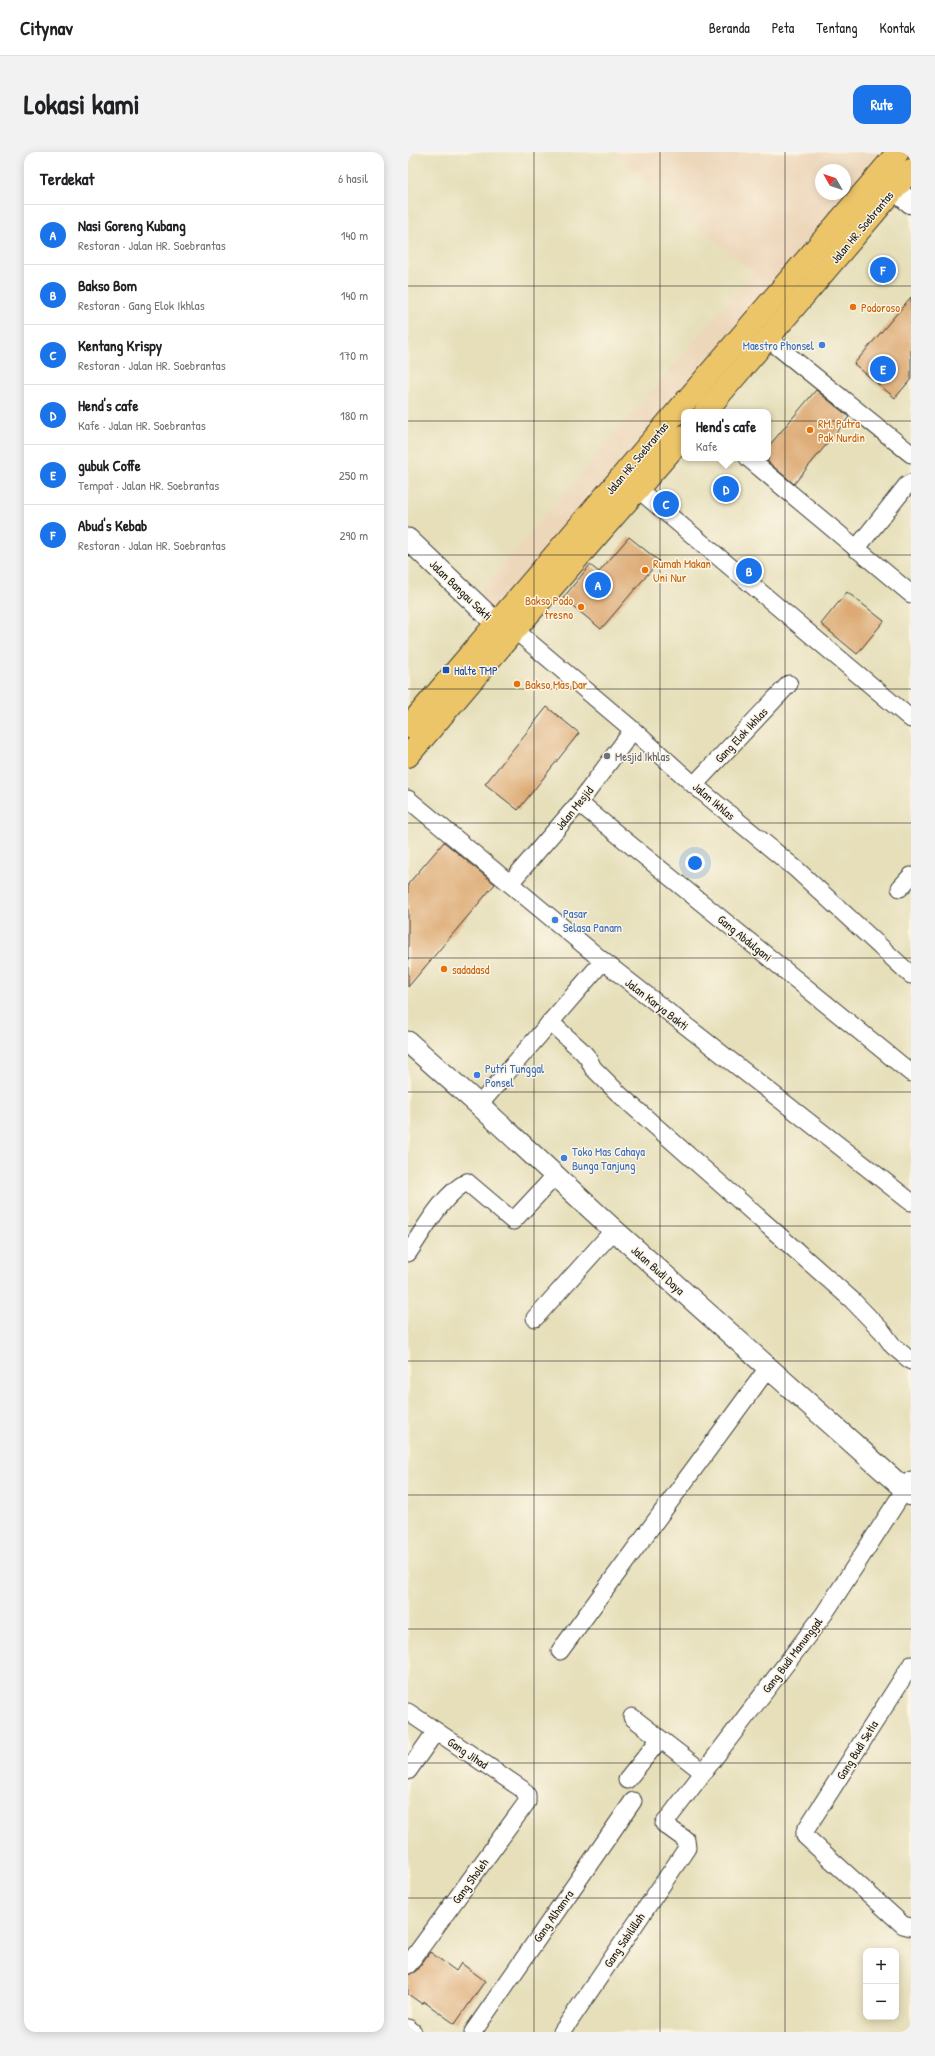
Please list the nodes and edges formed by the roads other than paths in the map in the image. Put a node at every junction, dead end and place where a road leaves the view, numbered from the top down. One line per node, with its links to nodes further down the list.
1 (898, 152): 6 (main road, Jalan HR. Soebrantas)
2 (911, 170): 3 (main road, Jalan HR. Soebrantas)
3 (894, 189): 4 (street); 5 (main road, Jalan HR. Soebrantas)
4 (911, 203)
5 (767, 338): 7 (main road, Jalan HR. Soebrantas); 10 (street)
6 (688, 409)
7 (708, 409)
8 (681, 418): 14 (main road, Jalan HR. Soebrantas)
9 (681, 440): 13 (main road, Jalan HR. Soebrantas)
10 (911, 454)
11 (752, 461): 16 (street)
12 (911, 483): 16 (street)
13 (639, 490): 14 (main road, Jalan HR. Soebrantas); 20 (street)
14 (606, 510): 18 (main road, Jalan HR. Soebrantas)
15 (408, 539): 18 (street, Jalan Bangau Sakti)
16 (856, 549): 17 (street)
17 (911, 594)
18 (506, 627): 21 (main road, Jalan HR. Soebrantas); 22 (street, Jalan Ikhlas); 23 (main road, Jalan HR. Soebrantas)
19 (789, 684): 24 (street, Gang Elok Ikhlas)
20 (911, 719)
21 (408, 727)
22 (633, 730): 24 (street, Jalan Ikhlas); 26 (street, Jalan Mesjid)
23 (408, 756)
24 (694, 785): 29 (street, Jalan Ikhlas)
25 (408, 799): 27 (street, Jalan Karya Bakti)
26 (579, 802): 27 (street, Jalan Mesjid); 32 (street, Gang Abdulgani)
27 (510, 883): 28 (street, Jalan Karya Bakti)
28 (603, 962): 30 (street); 35 (street, Jalan Karya Bakti)
29 (911, 975)
30 (550, 1022): 33 (street); 39 (street)
31 (408, 1042): 33 (street, Jalan Budi Daya)
32 (911, 1073)
33 (479, 1105): 34 (street, Jalan Budi Daya)
34 (555, 1176): 36 (street, Jalan Budi Daya); 37 (street)
35 (911, 1202)
36 (614, 1230): 38 (street); 40 (street, Jalan Budi Daya)
37 (408, 1253)
38 (535, 1318)
39 (911, 1361)
40 (768, 1368): 41 (street, Jalan Budi Daya); 42 (street)
41 (909, 1489): 49 (street, Gang Budi Manunggal)
42 (560, 1651)
43 (911, 1664): 54 (street, Gang Budi Setia)
44 (408, 1712): 46 (street, Gang Jihad)
45 (632, 1717): 47 (street)
46 (436, 1731): 48 (street); 51 (street, Gang Jihad)
47 (660, 1739): 49 (street); 50 (street)
48 (408, 1771)
49 (704, 1772): 53 (street, Gang Budi Manunggal)
50 (627, 1780)
51 (527, 1795): 55 (street, Gang Sholeh)
52 (633, 1801): 58 (street, Gang Alhamra)
53 (687, 1848): 59 (street, Gang Sabilillah)
54 (911, 1927)
55 (408, 1965)
56 (408, 2028): 57 (street)
57 (414, 2032)
58 (472, 2032)
59 (562, 2032)

